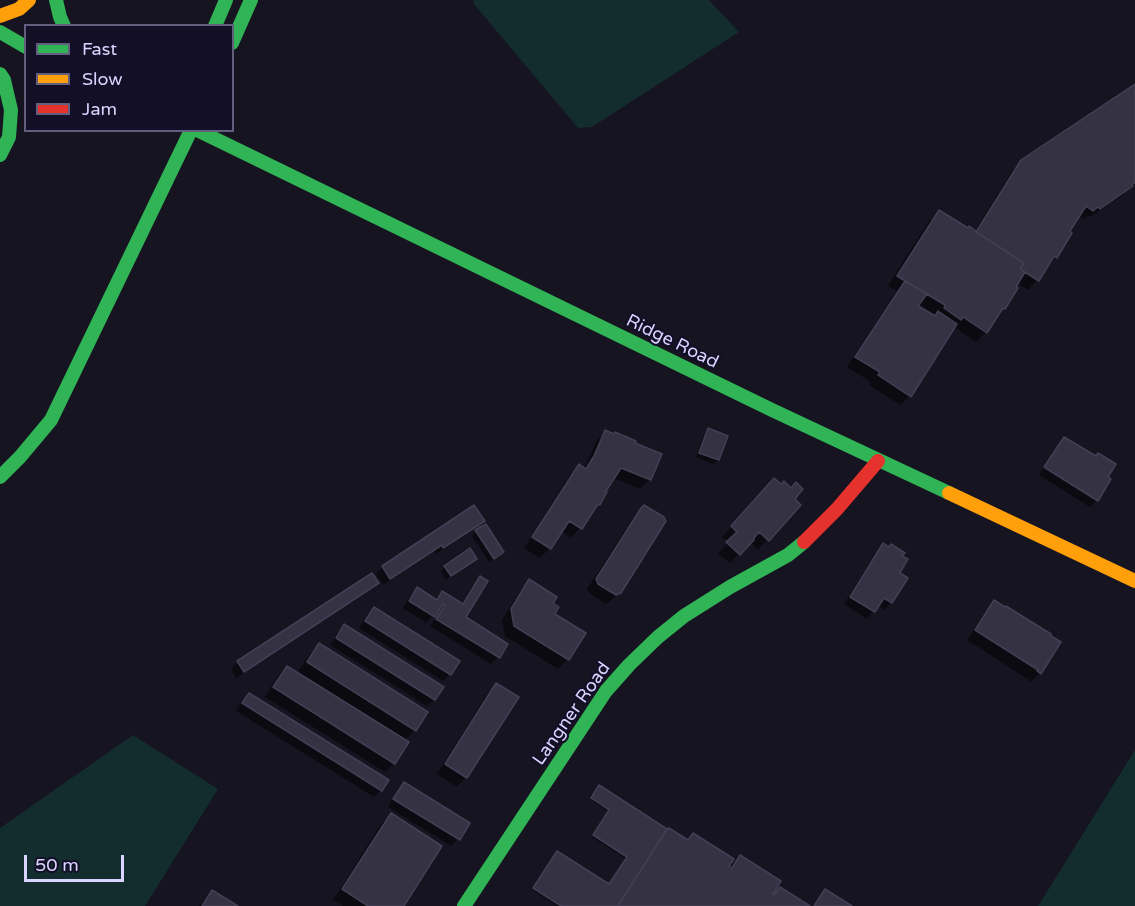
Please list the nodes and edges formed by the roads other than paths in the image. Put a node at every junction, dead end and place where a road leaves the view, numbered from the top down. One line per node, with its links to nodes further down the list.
1 (29, 0): 5 (main road)
2 (56, 0): 6 (main road)
3 (226, 0): 7 (main road)
4 (251, 0): 9 (main road)
5 (0, 15)
6 (63, 24)
7 (216, 24)
8 (0, 32): 11 (main road)
9 (234, 38)
10 (0, 44): 12 (main road)
11 (24, 46)
12 (24, 54)
13 (0, 74): 16 (main road)
14 (190, 132): 18 (main road)
15 (201, 132): 17 (main road, Ridge Road)
16 (0, 155)
17 (878, 461): 19 (main road, Ridge Road); 20 (main road, Langner Road)
18 (0, 477)
19 (1135, 581)
20 (464, 906)

